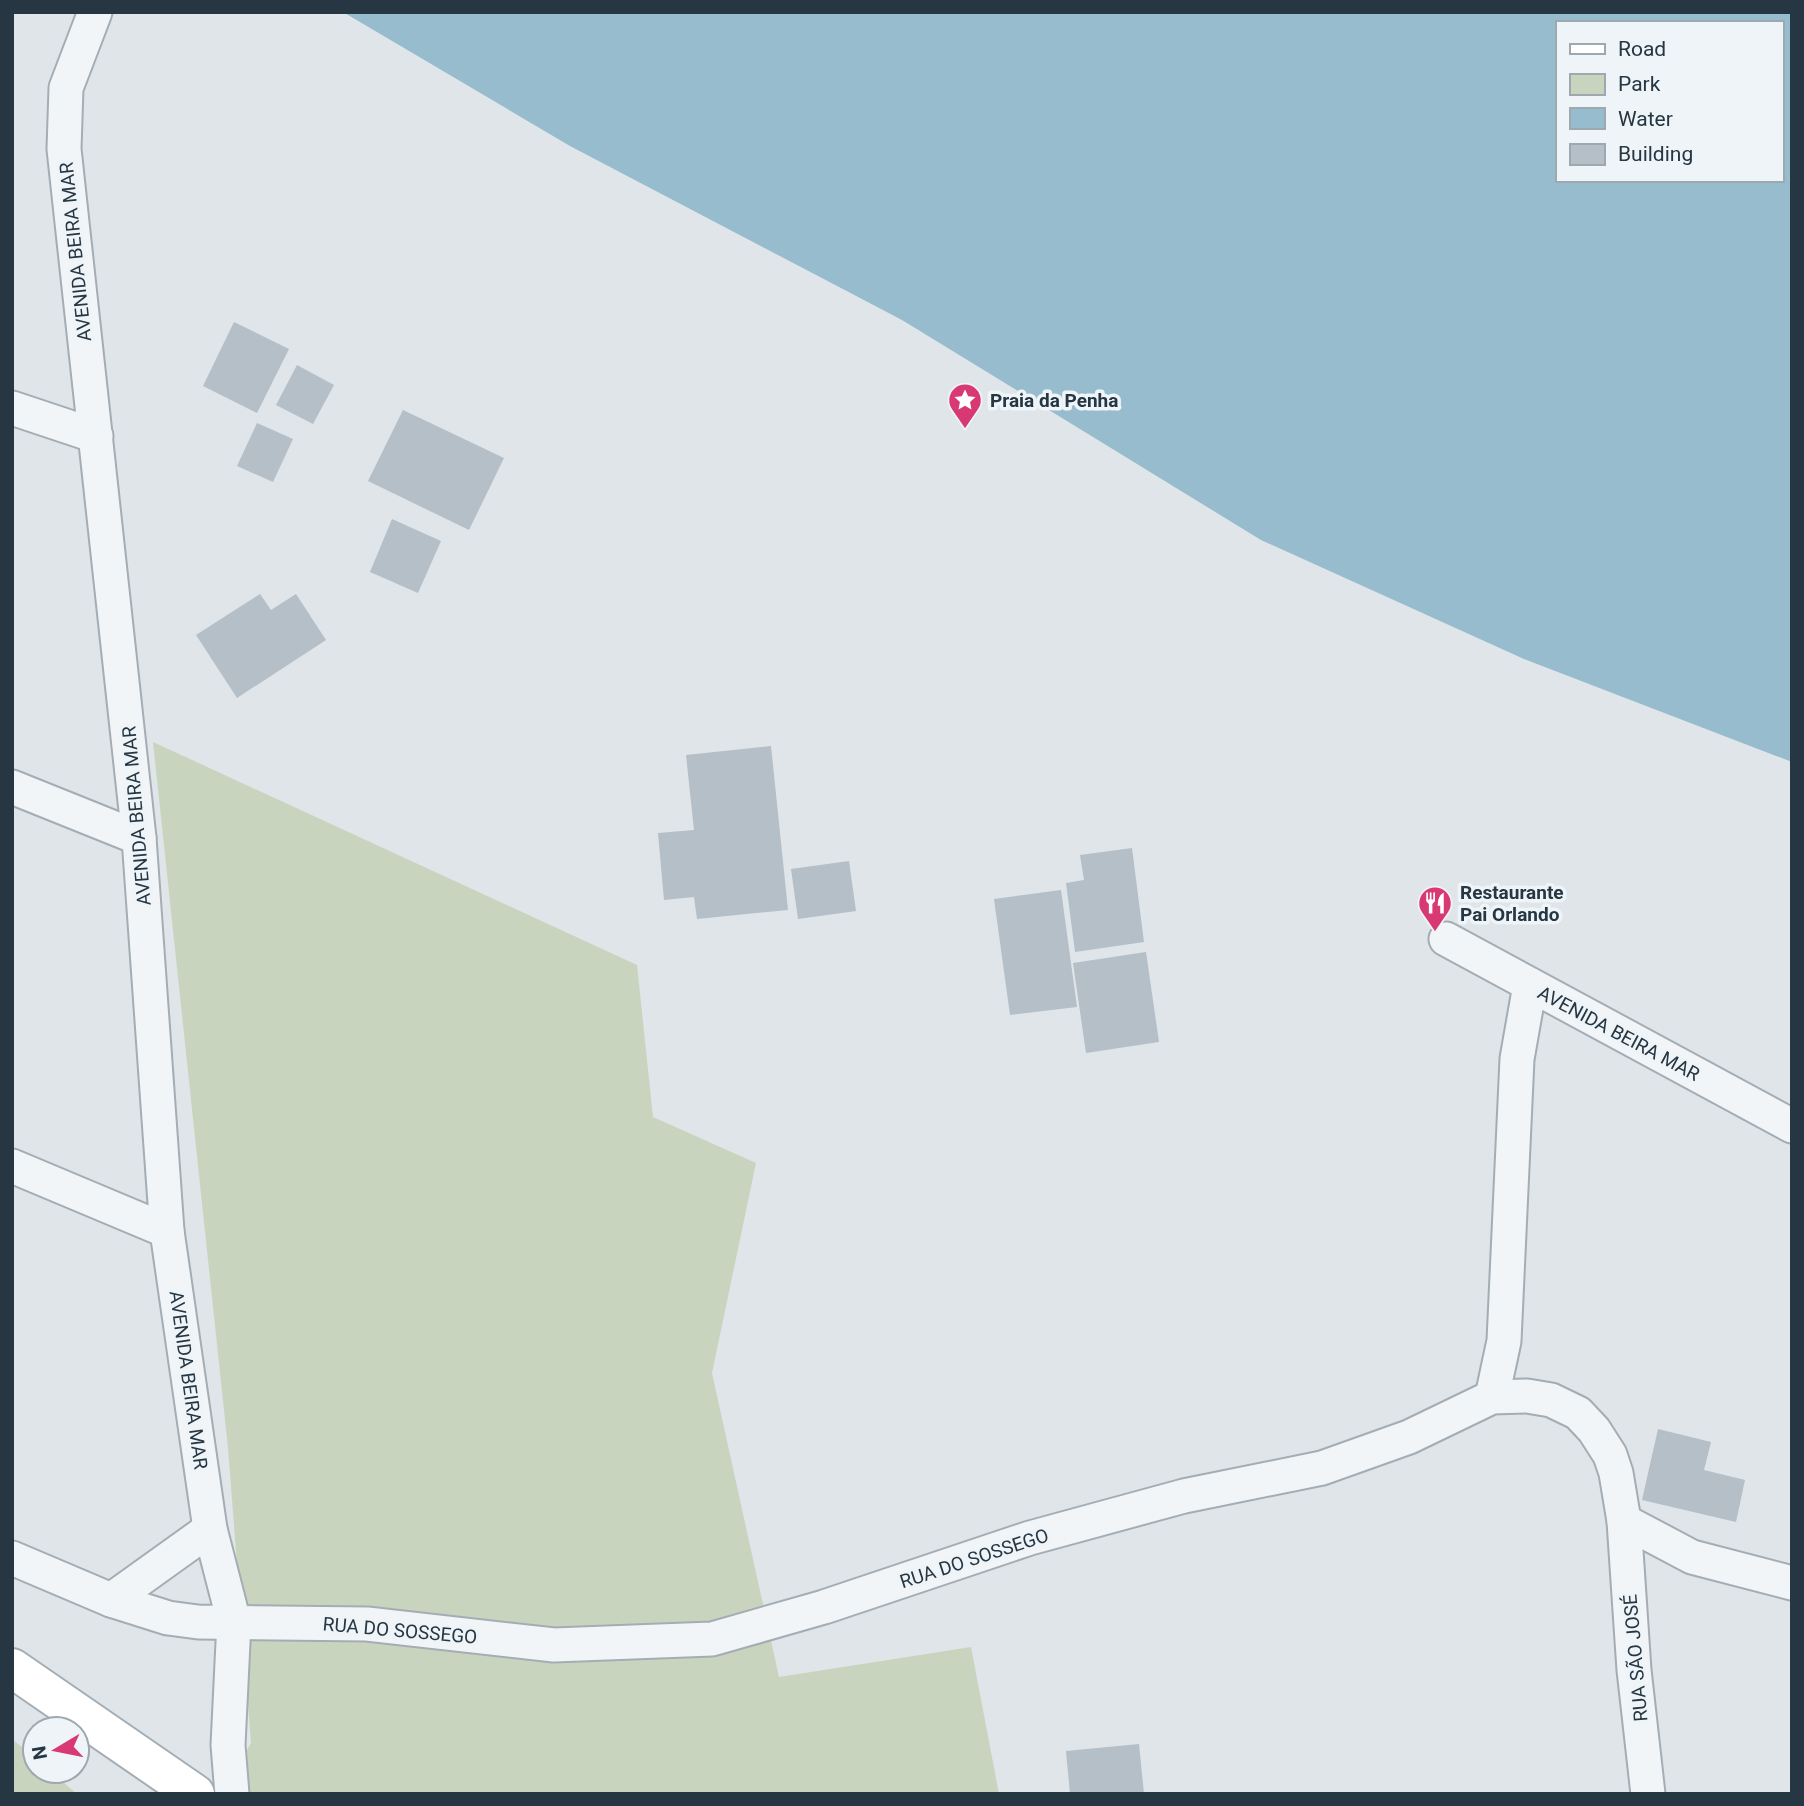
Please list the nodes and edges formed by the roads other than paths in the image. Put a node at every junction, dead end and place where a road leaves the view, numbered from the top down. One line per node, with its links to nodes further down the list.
1 (95, 12): 3 (street, AVENIDA BEIRA MAR)
2 (12, 408): 3 (street)
3 (96, 436): 5 (street, AVENIDA BEIRA MAR)
4 (12, 787): 5 (street)
5 (139, 838): 10 (street, AVENIDA BEIRA MAR)
6 (1446, 939): 7 (street, AVENIDA BEIRA MAR)
7 (1531, 985): 8 (street, AVENIDA BEIRA MAR); 11 (street)
8 (1792, 1126)
9 (12, 1166): 10 (street)
10 (167, 1231): 13 (street, AVENIDA BEIRA MAR)
11 (1492, 1397): 12 (street, RUA DO SOSSEGO); 17 (street, RUA DO SOSSEGO)
12 (1624, 1521): 15 (street); 21 (street, RUA SÃO JOSÉ)
13 (210, 1530): 16 (street); 17 (street, AVENIDA BEIRA MAR)
14 (12, 1558): 16 (street, RUA DO SOSSEGO)
15 (1792, 1583)
16 (111, 1600): 17 (street, RUA DO SOSSEGO)
17 (233, 1622): 20 (street, AVENIDA BEIRA MAR)
18 (12, 1668): 19 (street)
19 (195, 1794)
20 (232, 1794)
21 (1648, 1794)

